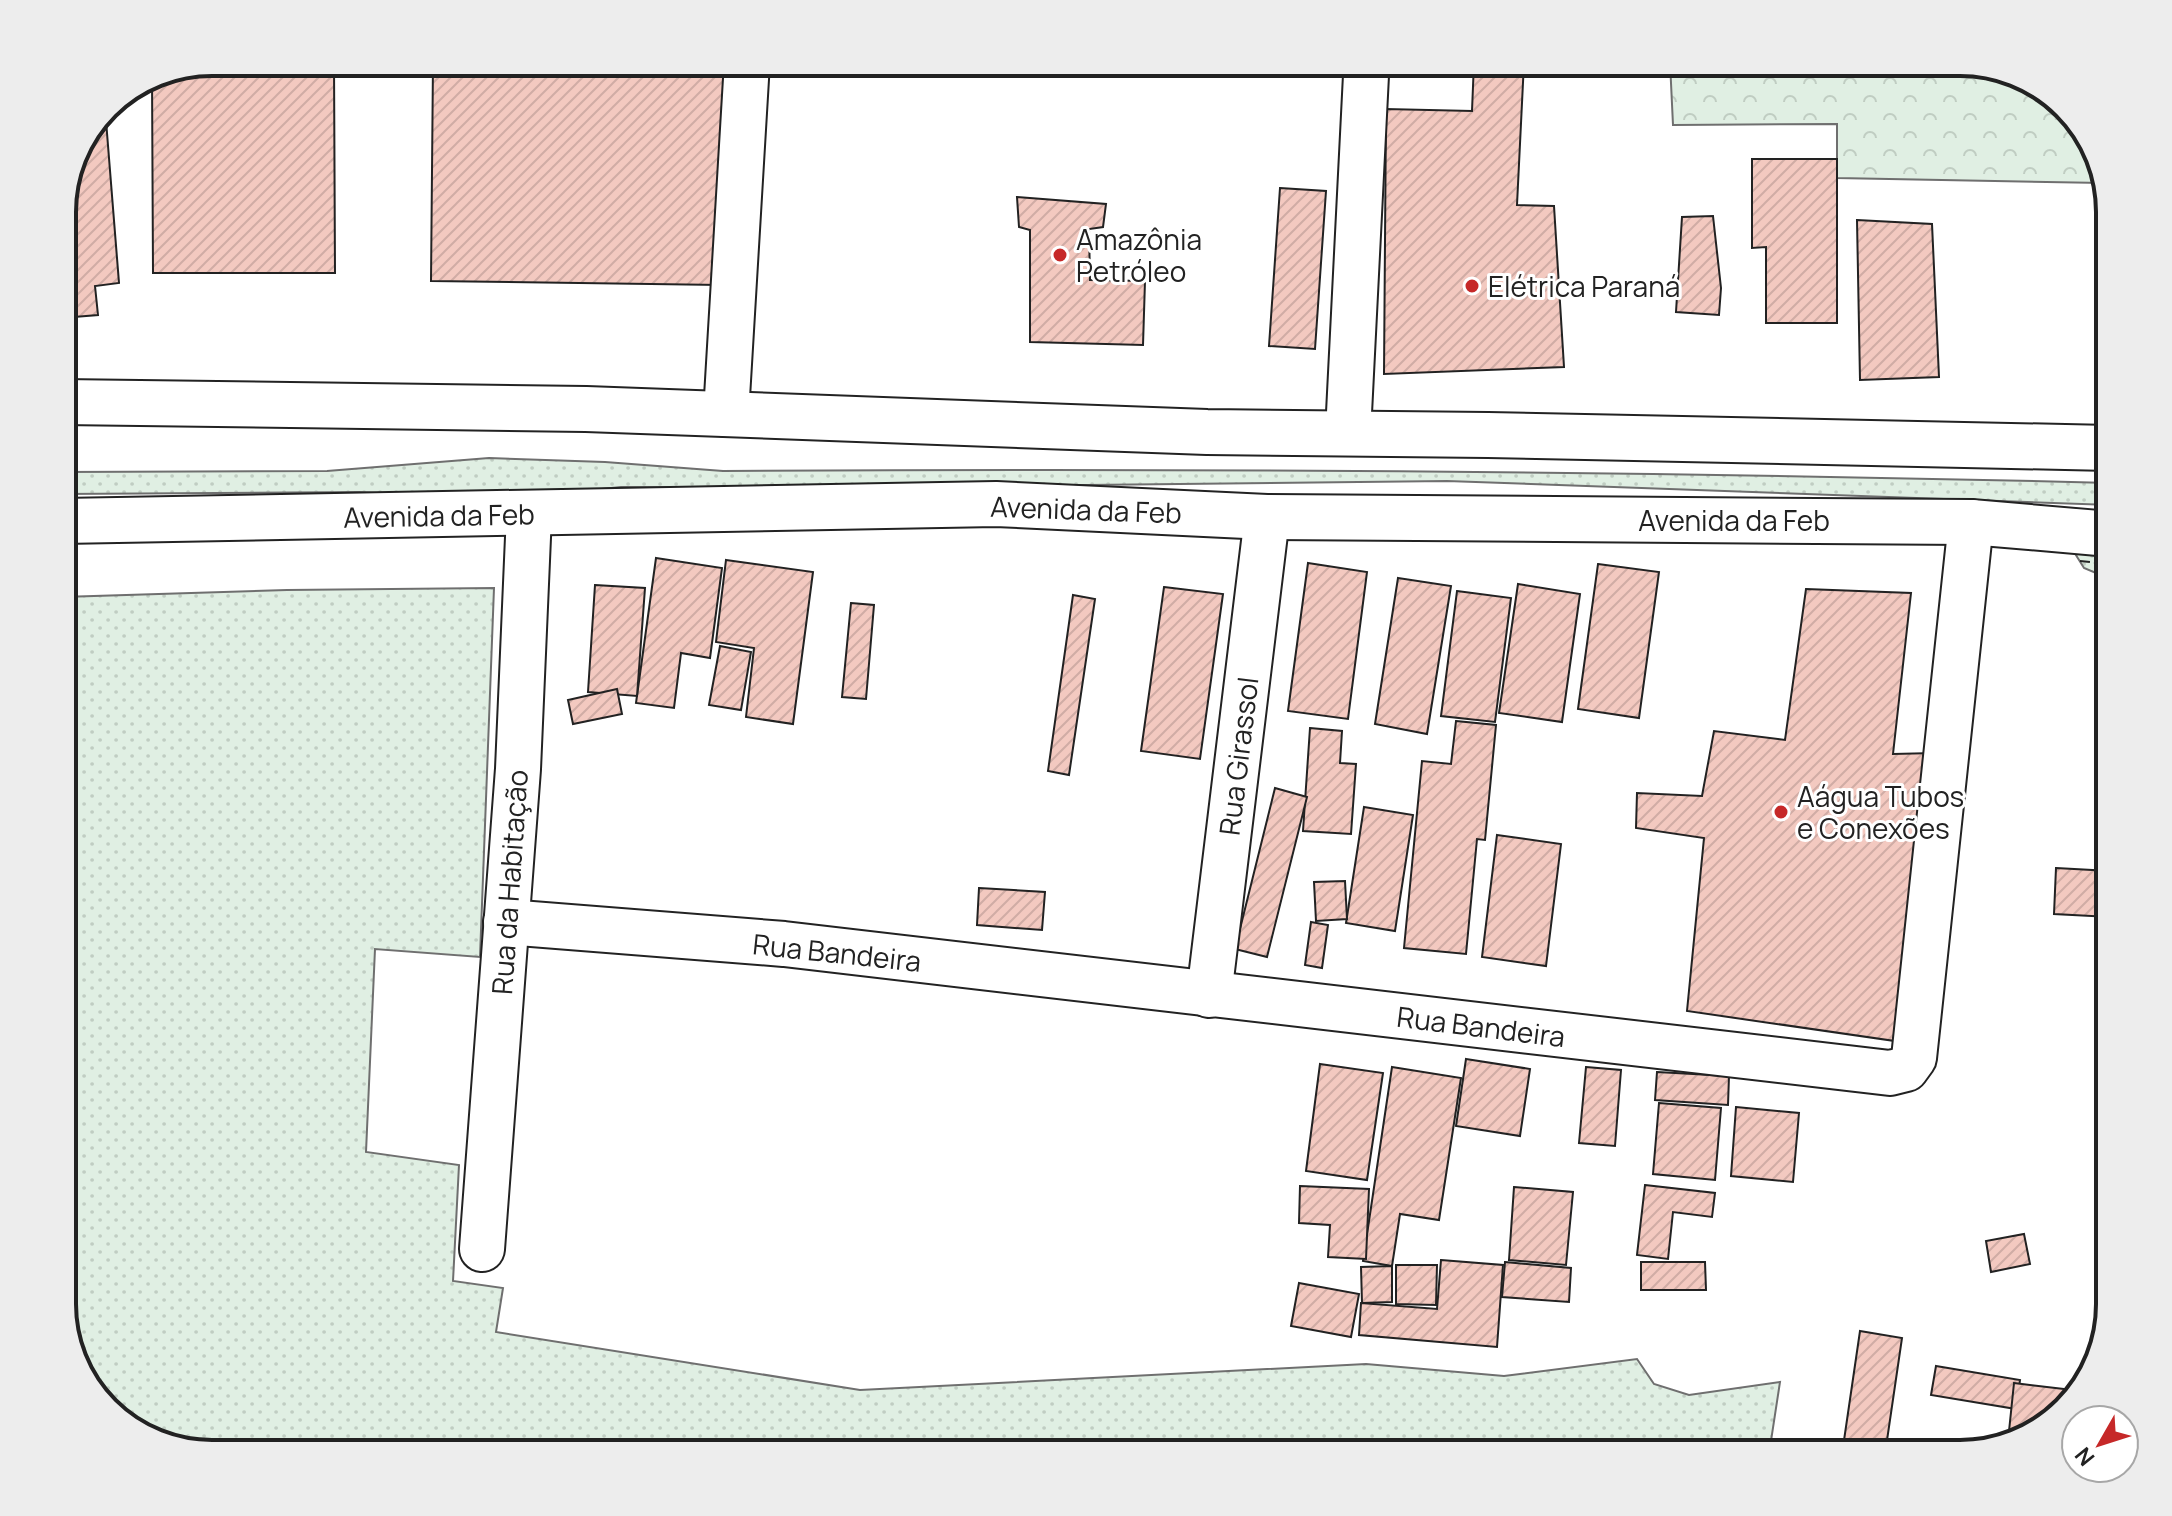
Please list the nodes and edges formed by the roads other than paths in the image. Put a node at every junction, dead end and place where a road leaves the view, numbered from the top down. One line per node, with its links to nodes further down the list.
1 (746, 76): 4 (main road)
2 (1366, 76): 5 (main road)
3 (76, 402): 4 (main road)
4 (726, 414): 5 (main road)
5 (1348, 433): 6 (main road)
6 (2096, 448)
7 (529, 514): 8 (main road, Avenida da Feb); 9 (main road, Avenida da Feb); 12 (main road, Rua da Habitação)
8 (1267, 517): 10 (main road, Avenida da Feb); 13 (main road, Rua Girassol)
9 (76, 521)
10 (1971, 522): 11 (main road, Avenida da Feb); 13 (main road, Rua Bandeira)
11 (2096, 533)
12 (506, 922): 13 (main road, Rua Bandeira); 14 (main road, Rua da Habitação)
13 (1209, 995)
14 (482, 1249)

